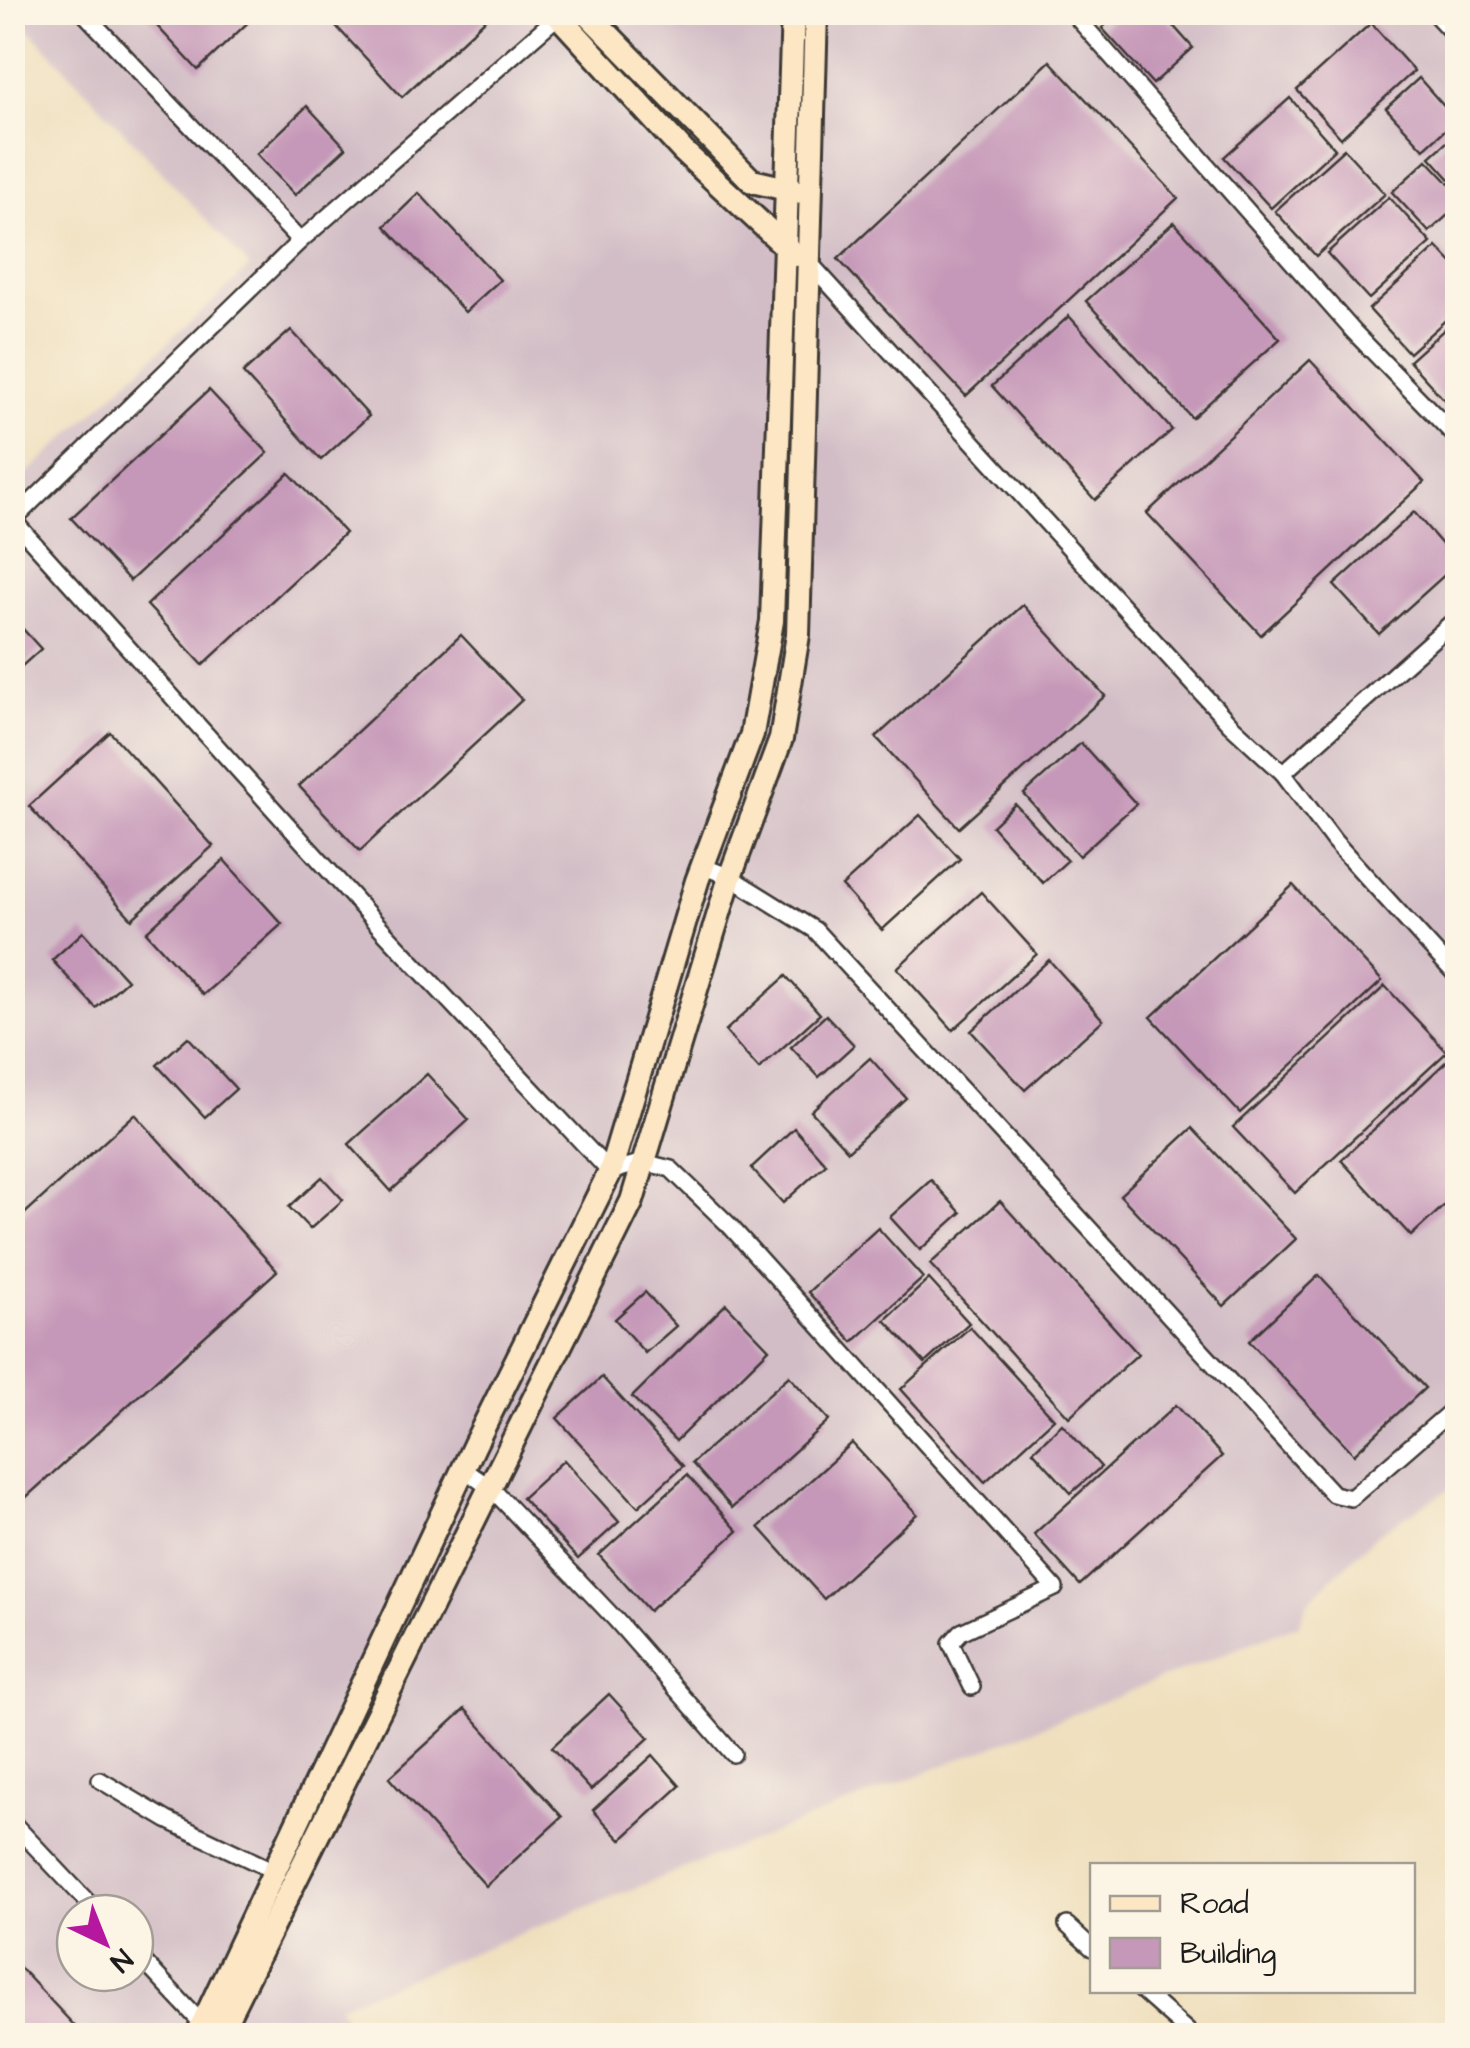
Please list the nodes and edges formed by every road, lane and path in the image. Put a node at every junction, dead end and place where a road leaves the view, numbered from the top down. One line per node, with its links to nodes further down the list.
1 (83, 12): 10 (street)
2 (586, 12): 9 (street)
3 (794, 12): 9 (street)
4 (816, 12): 9 (street)
5 (1072, 12): 12 (street)
6 (1433, 12): 8 (street)
7 (556, 14): 10 (street); 11 (street)
8 (1458, 38)
9 (799, 192): 11 (street)
10 (300, 241): 13 (street)
11 (798, 256): 15 (street); 16 (street); 17 (street)
12 (1458, 440)
13 (13, 520): 20 (street)
14 (1458, 617): 15 (street)
15 (1283, 772): 18 (street)
16 (702, 866): 17 (street); 20 (street)
17 (730, 876): 19 (street); 21 (street)
18 (1458, 977)
19 (644, 1162): 20 (street); 23 (street); 24 (street)
20 (610, 1172): 22 (street)
21 (1458, 1405)
22 (463, 1468): 23 (street); 28 (street)
23 (492, 1489): 25 (street); 34 (street)
24 (972, 1687)
25 (733, 1754)
26 (100, 1780): 28 (street)
27 (12, 1822): 29 (street)
28 (274, 1871): 34 (street)
29 (79, 1893)
30 (1066, 1925): 31 (street)
31 (1090, 1946)
32 (155, 1974): 34 (street)
33 (1144, 1993): 35 (street)
34 (208, 2033)
35 (1193, 2036)

